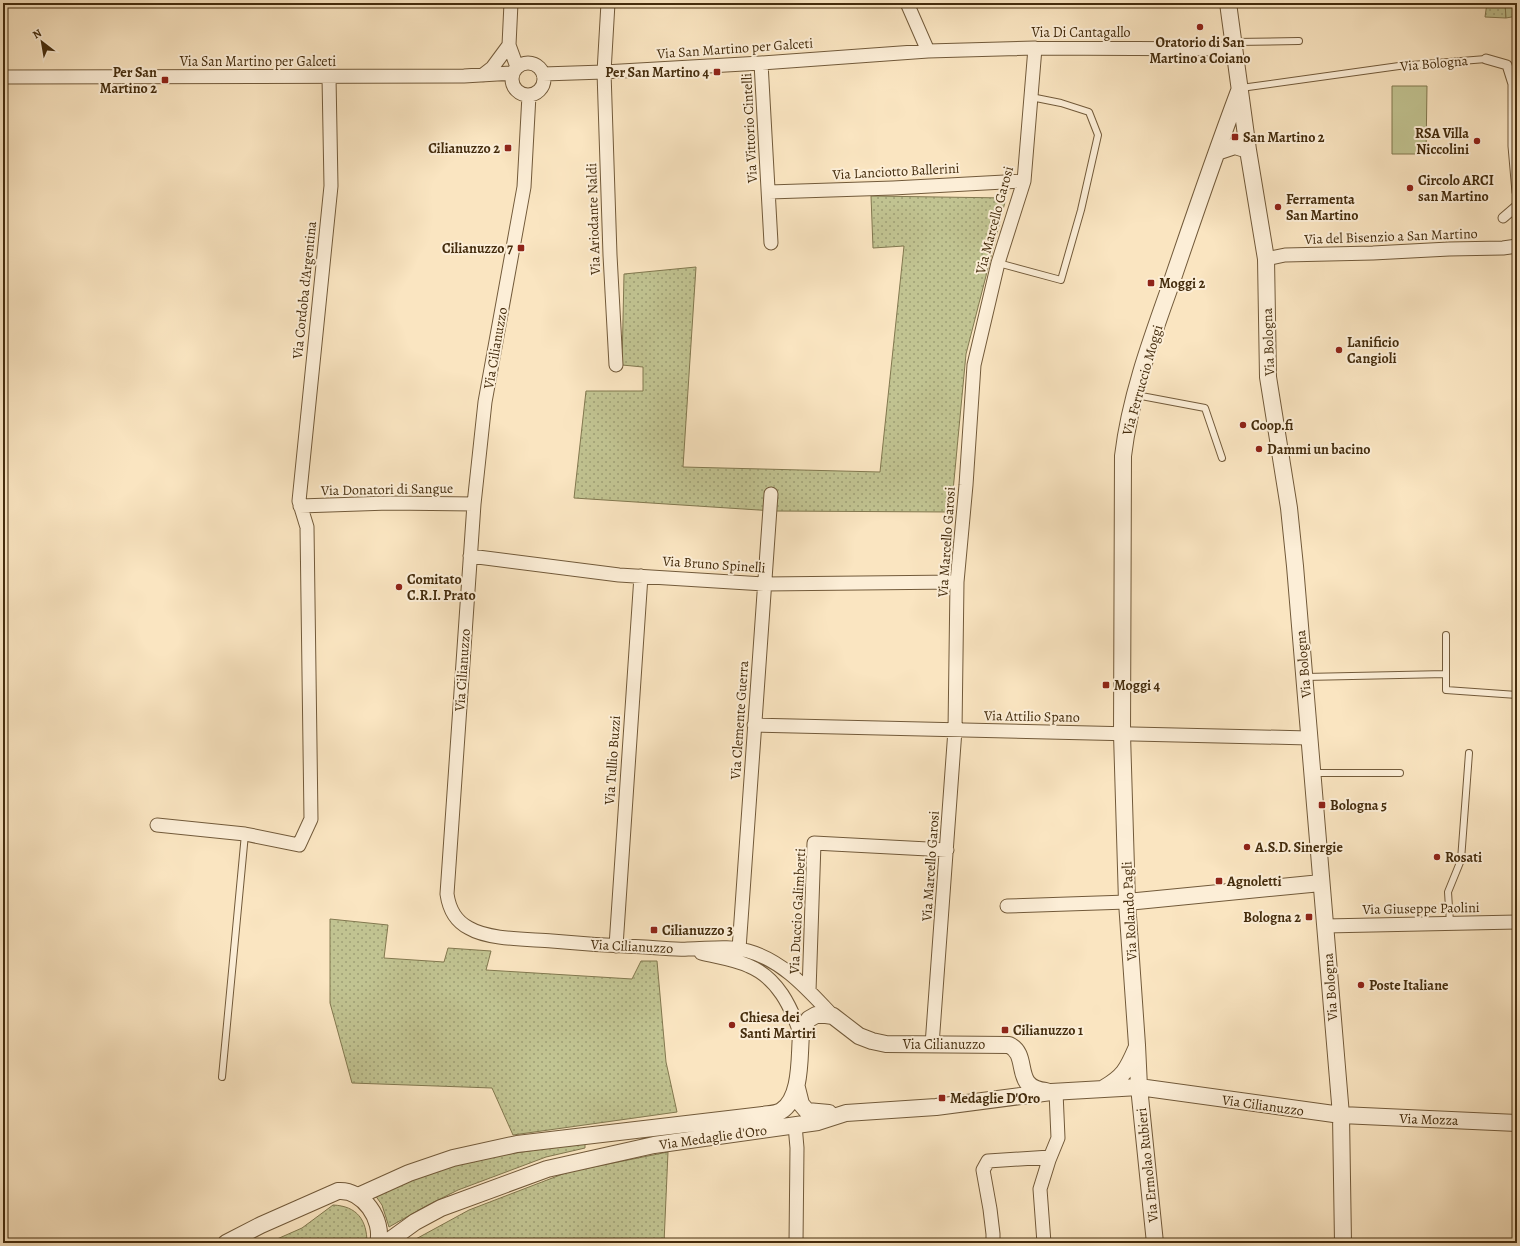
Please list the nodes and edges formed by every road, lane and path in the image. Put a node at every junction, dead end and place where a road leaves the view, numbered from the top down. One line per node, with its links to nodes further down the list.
1 (511, 3): 6 (street, Via Cilianuzzo)
2 (608, 3): 13 (street, Via Ariodante Naldi)
3 (907, 3): 9 (street)
4 (1228, 3): 7 (street, Via Bologna)
5 (1299, 41): 7 (lane)
6 (509, 45): 12 (street, Via Cilianuzzo); 15 (street)
7 (1233, 45): 8 (street, Via Di Cantagallo); 18 (street, Via Bologna)
8 (1035, 48): 9 (street, Via Di Cantagallo); 20 (street, Via Marcello Garosi)
9 (928, 51): 11 (street, Via San Martino per Galceti)
10 (1486, 59): 18 (lane, Via Bologna); 25 (street)
11 (762, 63): 13 (street, Via San Martino per Galceti); 24 (street, Via Vittorio Cintelli)
12 (515, 70): 14 (street); 15 (street, Via San Martino per Galceti); 19 (street, Via Cilianuzzo)
13 (604, 72): 14 (street, Via San Martino per Galceti); 32 (street, Via Ariodante Naldi)
14 (544, 74): 19 (street)
15 (483, 75): 17 (street, Via San Martino per Galceti)
16 (3, 77): 17 (street, Via San Martino per Galceti)
17 (329, 77): 37 (street, Via Cordoba d'Argentina)
18 (1240, 88): 21 (street, Via Bologna); 22 (street, Via Ferruccio Moggi)
19 (523, 93): 36 (street, Via Cilianuzzo)
20 (1031, 97): 23 (street, Via Marcello Garosi); 31 (lane)
21 (1248, 150): 22 (street); 30 (street, Via Bologna)
22 (1217, 152): 33 (street, Via Ferruccio Moggi)
23 (1024, 180): 24 (street, Via Lanciotto Ballerini); 31 (street, Via Marcello Garosi)
24 (769, 192): 28 (street, Via Vittorio Cintelli)
25 (1517, 192)
26 (1517, 206): 27 (street)
27 (1503, 218)
28 (771, 243)
29 (1517, 246): 30 (street, Via del Bisenzio a San Martino)
30 (1266, 259): 44 (street, Via Bologna)
31 (998, 263): 40 (street, Via Marcello Garosi)
32 (616, 365)
33 (1136, 395): 34 (lane); 48 (street, Via Ferruccio Moggi)
34 (1222, 458)
35 (771, 494): 41 (street, Via Clemente Guerra)
36 (474, 504): 37 (street, Via Donatori di Sangue); 38 (street, Via Cilianuzzo)
37 (300, 506): 54 (street, Via Cordoba d'Argentina)
38 (470, 556): 39 (street, Via Bruno Spinelli); 62 (street, Via Cilianuzzo)
39 (641, 576): 41 (street, Via Bruno Spinelli); 62 (street, Via Tullio Buzzi)
40 (958, 582): 41 (street, Via Bruno Spinelli); 47 (street, Via Marcello Garosi)
41 (764, 584): 46 (street, Via Clemente Guerra)
42 (1446, 635): 43 (lane)
43 (1446, 674): 44 (lane); 45 (lane)
44 (1303, 677): 49 (street, Via Bologna)
45 (1517, 695)
46 (754, 725): 47 (street, Via Attilio Spano); 64 (street, Via Clemente Guerra)
47 (955, 730): 48 (street, Via Attilio Spano); 55 (street, Via Marcello Garosi)
48 (1122, 734): 49 (street, Via Attilio Spano); 57 (street, Via Rolando Pagli)
49 (1309, 738): 51 (street, Via Bologna)
50 (1469, 753): 60 (lane)
51 (1312, 773): 52 (lane); 56 (street, Via Bologna)
52 (1400, 773)
53 (157, 825): 54 (street)
54 (245, 834): 71 (lane)
55 (947, 850): 65 (street, Via Duccio Galimberti); 68 (street, Via Marcello Garosi)
56 (1321, 883): 57 (street); 61 (street, Via Bologna)
57 (1127, 902): 58 (street); 69 (street, Via Rolando Pagli)
58 (1007, 906)
59 (1517, 922): 60 (street, Via Giuseppe Paolini)
60 (1450, 923): 61 (street, Via Giuseppe Paolini)
61 (1325, 926): 78 (street, Via Bologna)
62 (616, 946): 63 (street, Via Cilianuzzo)
63 (688, 949): 64 (street, Via Cilianuzzo); 67 (street, Via Cilianuzzo)
64 (739, 949): 65 (street, Via Cilianuzzo)
65 (809, 990): 66 (street, Via Cilianuzzo)
66 (833, 1016): 67 (street); 68 (street, Via Cilianuzzo)
67 (801, 1035): 73 (street)
68 (932, 1045): 70 (street, Via Cilianuzzo)
69 (1137, 1045): 72 (street, Via Rolando Pagli); 74 (street)
70 (1021, 1071): 75 (street); 76 (street)
71 (222, 1078)
72 (1139, 1087): 74 (street, Via Medaglie d'Oro); 78 (street, Via Cilianuzzo); 89 (street, Via Ermolao Rubieri)
73 (796, 1088): 77 (street); 82 (street, Via Medaglie d'Oro)
74 (1104, 1088): 75 (street, Via Medaglie d'Oro)
75 (1054, 1092): 76 (street, Via Medaglie d'Oro); 81 (street)
76 (1003, 1097): 77 (street, Via Medaglie d'Oro)
77 (846, 1113): 80 (street, Via Medaglie d'Oro)
78 (1341, 1115): 79 (street, Via Mozza); 90 (street, Via Bologna)
79 (1517, 1123)
80 (795, 1125): 85 (street, Via Medaglie d'Oro); 86 (street)
81 (1050, 1157): 87 (street); 88 (street)
82 (358, 1196): 83 (street); 84 (street)
83 (226, 1243)
84 (378, 1243)
85 (386, 1243)
86 (796, 1243)
87 (992, 1243)
88 (1044, 1243)
89 (1155, 1243)
90 (1343, 1243)

